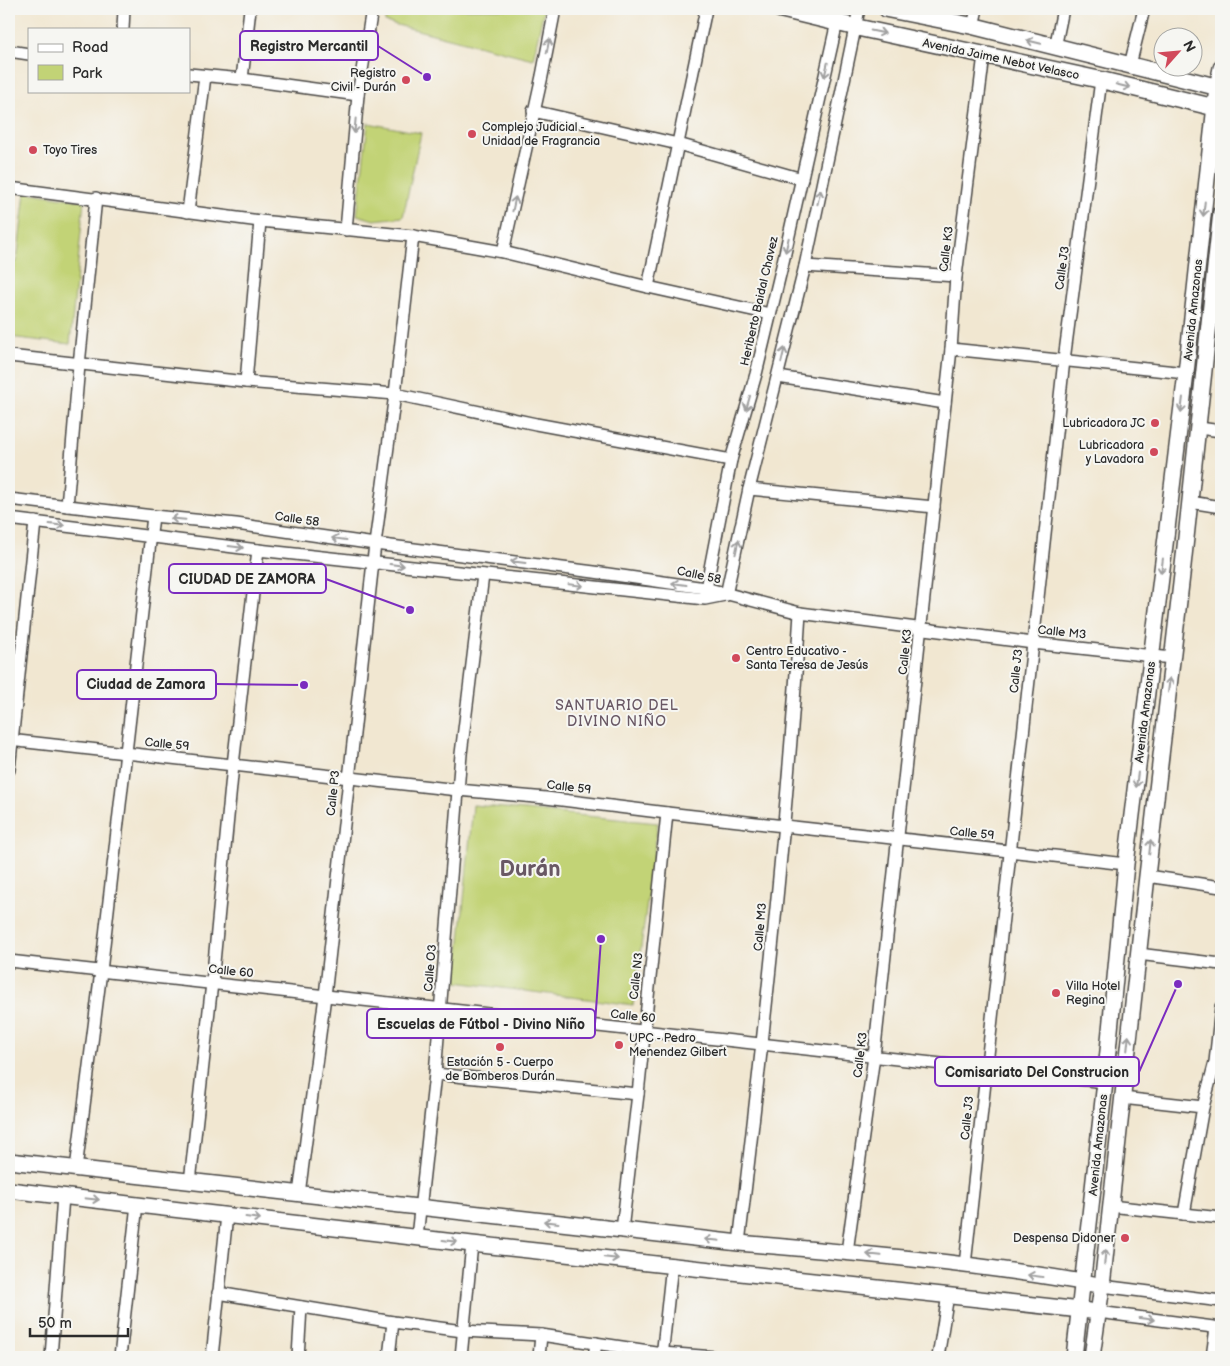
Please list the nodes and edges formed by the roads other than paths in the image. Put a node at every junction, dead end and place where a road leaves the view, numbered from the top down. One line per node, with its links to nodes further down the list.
1 (124, 9): 15 (street)
2 (250, 9): 24 (street)
3 (372, 9): 27 (street)
4 (555, 9): 29 (street, one-way to 4)
5 (706, 9): 30 (street)
6 (780, 9): 12 (main road, Avenida Jaime Nebot Velasco)
7 (859, 9): 14 (street)
8 (892, 9): 13 (main road, Avenida Jaime Nebot Velasco)
9 (977, 9): 13 (street)
10 (1063, 9): 16 (street)
11 (1144, 9): 20 (street)
12 (837, 16): 14 (main road, Avenida Jaime Nebot Velasco); 31 (street, Heriberto Baidal Chavez, one-way to 31)
13 (973, 26): 16 (main road, Avenida Jaime Nebot Velasco, one-way to 13)
14 (854, 27): 19 (main road, Avenida Jaime Nebot Velasco, one-way to 19); 40 (street, one-way to 14)
15 (123, 28)
16 (1055, 48): 20 (main road, Avenida Jaime Nebot Velasco)
17 (9, 51): 18 (street)
18 (28, 54)
19 (984, 55): 25 (main road, Avenida Jaime Nebot Velasco); 41 (street, Calle K3)
20 (1130, 65): 26 (main road, Avenida Jaime Nebot Velasco)
21 (1221, 68): 26 (street, Avenida Amazonas)
22 (190, 74): 23 (street)
23 (205, 76): 24 (street); 34 (street)
24 (242, 79): 27 (street)
25 (1101, 80): 28 (main road, Avenida Jaime Nebot Velasco, one-way to 28); 46 (street, Calle J3)
26 (1219, 87): 28 (street, Avenida Amazonas)
27 (358, 95): 37 (street, one-way to 37)
28 (1218, 109): 48 (street, Avenida Amazonas, one-way to 48)
29 (533, 111): 30 (street); 39 (street, one-way to 29)
30 (678, 144): 31 (street); 42 (street)
31 (802, 179): 43 (street, Heriberto Baidal Chavez, one-way to 43)
32 (9, 188): 33 (street)
33 (96, 198): 34 (street); 47 (street)
34 (188, 212): 36 (street)
35 (1221, 212): 53 (street, Avenida Amazonas)
36 (260, 221): 37 (street); 50 (street)
37 (346, 230): 38 (street)
38 (412, 236): 39 (street); 51 (street, Calle P3)
39 (503, 252): 42 (street)
40 (805, 266): 41 (street); 49 (street, one-way to 40)
41 (956, 276): 44 (street, Calle K3)
42 (648, 287): 43 (street)
43 (770, 314): 55 (street, Heriberto Baidal Chavez, one-way to 55)
44 (951, 349): 46 (street); 52 (street, Calle K3)
45 (9, 356): 47 (street)
46 (1064, 360): 48 (street); 74 (street, Calle J3)
47 (78, 365): 50 (street); 59 (street)
48 (1186, 373): 75 (street, Avenida Amazonas, one-way to 75)
49 (778, 378): 52 (street); 56 (street)
50 (246, 382): 51 (street)
51 (395, 394): 55 (street); 66 (street, Calle P3)
52 (945, 403): 60 (street, Calle K3)
53 (1198, 428): 54 (street); 58 (street, Avenida Amazonas)
54 (1221, 431)
55 (732, 460): 70 (street, Heriberto Baidal Chavez)
56 (749, 489): 60 (street); 71 (street, one-way to 56)
57 (9, 499): 59 (street, Calle 58)
58 (1190, 502): 61 (street); 76 (street, Avenida Amazonas)
59 (67, 506): 62 (street, Calle 58)
60 (934, 507): 73 (street, Calle K3)
61 (1221, 507)
62 (153, 516): 65 (street); 66 (street, Calle 58, one-way to 62)
63 (9, 520): 64 (street, Calle 58)
64 (35, 522): 65 (street, Calle 58, one-way to 65); 77 (street)
65 (150, 536): 67 (street, Calle 58, one-way to 67); 78 (street)
66 (374, 544): 68 (street, Calle P3); 70 (street, Calle 58, one-way to 66)
67 (258, 550): 68 (street, Calle 58); 79 (street)
68 (374, 562): 69 (street, Calle 58, one-way to 69); 81 (street, Calle P3)
69 (483, 575): 70 (street, Calle 58, one-way to 70); 82 (street, Calle O3)
70 (705, 594): 71 (street, Calle 58)
71 (726, 595): 72 (street, Calle M3)
72 (800, 613): 73 (street, Calle M3); 84 (street, Calle M3)
73 (921, 629): 74 (street, Calle M3); 85 (street, Calle K3)
74 (1033, 643): 75 (street, Calle M3); 86 (street, Calle J3)
75 (1152, 656): 76 (street, Calle M3); 87 (street, Avenida Amazonas, one-way to 87)
76 (1172, 658): 88 (street, Avenida Amazonas, one-way to 76)
77 (10, 740): 78 (street, Calle 59); 80 (street)
78 (126, 753): 79 (street, Calle 59); 93 (street)
79 (233, 765): 81 (street, Calle 59); 94 (street)
80 (9, 770)
81 (348, 778): 82 (street, Calle 59); 95 (street, Calle P3)
82 (458, 790): 83 (street, Calle 59); 97 (street, Calle O3)
83 (667, 813): 84 (street, Calle 59); 98 (street, Calle N3)
84 (783, 826): 85 (street, Calle 59); 99 (street, Calle M3)
85 (898, 839): 86 (street, Calle 59); 100 (street, Calle K3)
86 (1010, 851): 87 (street, Calle 59); 101 (street, Calle J3)
87 (1126, 864): 103 (street, Avenida Amazonas)
88 (1147, 876): 89 (street); 90 (street, Avenida Amazonas)
89 (1221, 887)
90 (1138, 954): 92 (street); 105 (street, Avenida Amazonas, one-way to 90)
91 (9, 961): 93 (street, Calle 60)
92 (1221, 964)
93 (101, 971): 94 (street, Calle 60); 108 (street)
94 (212, 983): 95 (street, Calle 60); 109 (street)
95 (325, 996): 97 (street, Calle 60); 111 (street, Calle P3)
96 (1221, 1006): 106 (street)
97 (440, 1008): 98 (street, Calle 60); 102 (street, Calle O3)
98 (644, 1031): 99 (street, Calle 60); 104 (street, Calle N3)
99 (762, 1044): 100 (street, Calle 60); 121 (street, Calle M3)
100 (874, 1056): 101 (street, Calle 60); 123 (street, Calle K3)
101 (986, 1069): 103 (street, Calle 60); 125 (street, Calle J3)
102 (435, 1074): 104 (street); 114 (street, Calle O3)
103 (1105, 1082): 126 (street, Avenida Amazonas)
104 (638, 1094): 119 (street, Calle N3)
105 (1122, 1098): 106 (street); 115 (street, Avenida Amazonas)
106 (1203, 1107): 116 (street)
107 (9, 1161): 108 (street)
108 (76, 1169): 109 (street)
109 (190, 1182): 111 (street)
110 (9, 1190): 112 (street)
111 (299, 1194): 114 (street)
112 (64, 1196): 113 (street, one-way to 113); 140 (street)
113 (137, 1204): 117 (street); 141 (street)
114 (420, 1206): 119 (street, one-way to 114); 120 (street, Calle O3)
115 (1110, 1206): 116 (street); 127 (street, Avenida Amazonas, one-way to 115)
116 (1184, 1214): 118 (street)
117 (227, 1215): 120 (street, one-way to 120); 128 (street)
118 (1221, 1218)
119 (622, 1230): 121 (street, one-way to 119)
120 (417, 1238): 122 (street, one-way to 122)
121 (739, 1243): 123 (street)
122 (472, 1244): 124 (street, one-way to 124); 136 (street)
123 (847, 1252): 125 (street, one-way to 123)
124 (672, 1264): 129 (street); 139 (street)
125 (965, 1265): 126 (street, one-way to 125)
126 (1084, 1283): 127 (street); 132 (street, Avenida Amazonas)
127 (1102, 1286): 130 (street); 133 (street, Avenida Amazonas)
128 (218, 1293): 131 (street); 142 (street)
129 (948, 1295): 132 (street); 149 (street)
130 (1221, 1301)
131 (301, 1307): 134 (street); 143 (street)
132 (1080, 1310): 133 (street); 150 (street, Avenida Amazonas)
133 (1098, 1312): 135 (street, one-way to 135); 151 (street, Avenida Amazonas)
134 (393, 1322): 136 (street); 144 (street)
135 (1218, 1328): 152 (street)
136 (463, 1331): 137 (street); 145 (street)
137 (541, 1336): 138 (street); 146 (street)
138 (596, 1343): 139 (street); 147 (street)
139 (662, 1355): 148 (street)
140 (51, 1357)
141 (120, 1357)
142 (212, 1357)
143 (298, 1357)
144 (389, 1357)
145 (461, 1357)
146 (539, 1357)
147 (594, 1357)
148 (715, 1357)
149 (938, 1357)
150 (1074, 1357)
151 (1092, 1357)
152 (1212, 1357)

